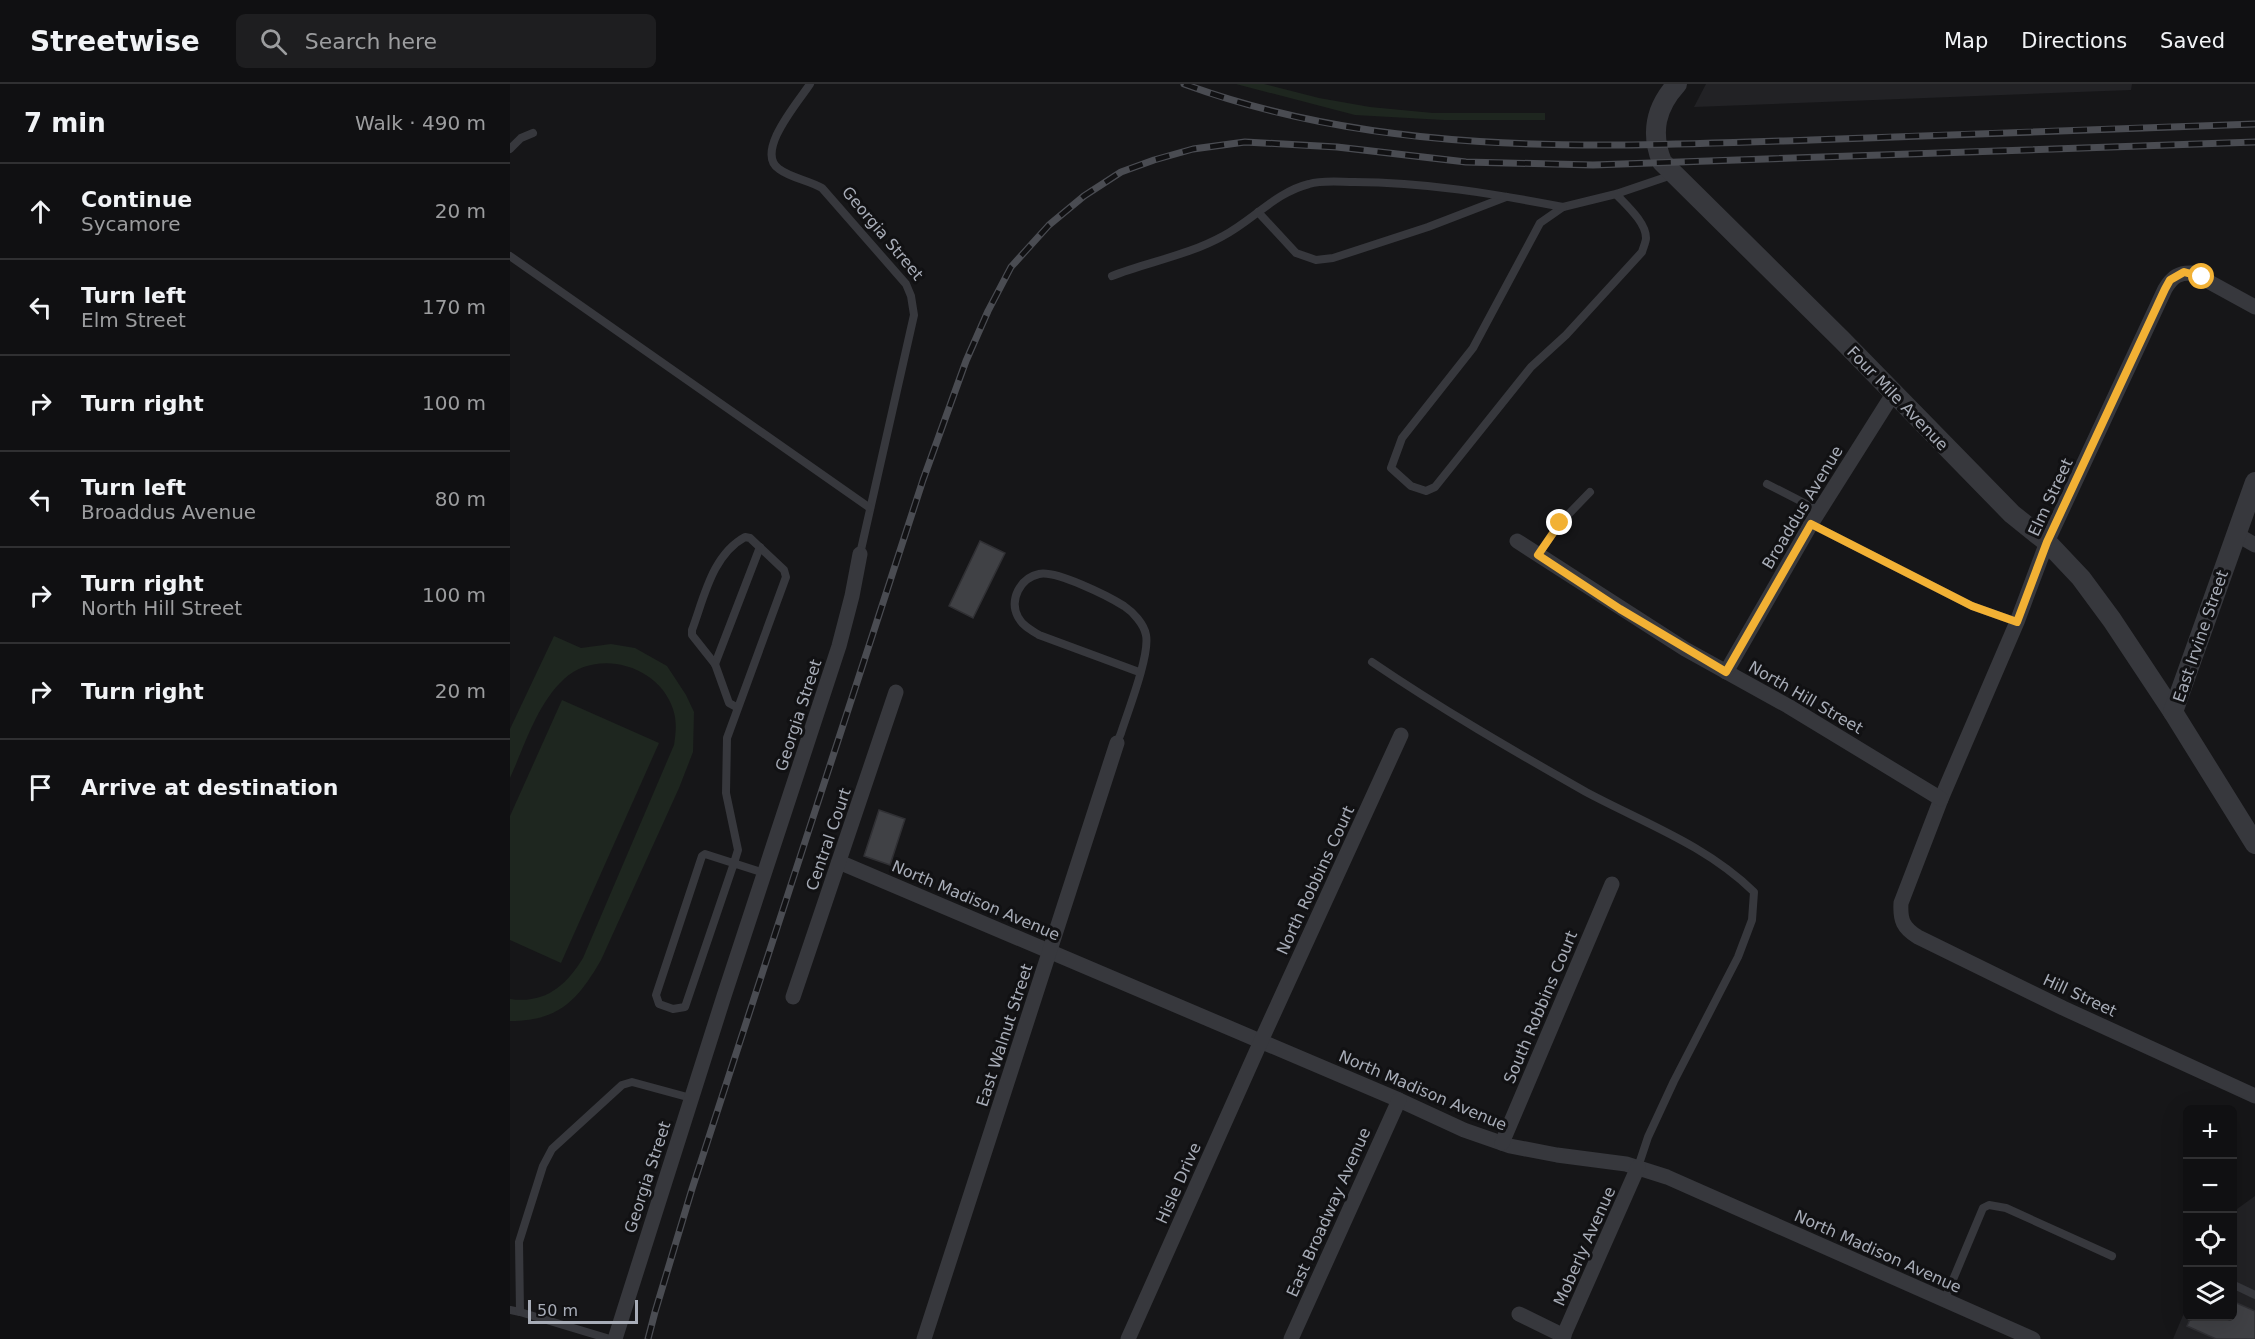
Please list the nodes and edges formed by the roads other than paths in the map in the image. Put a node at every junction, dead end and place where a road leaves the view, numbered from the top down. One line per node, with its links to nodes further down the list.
1 (810, 84): 17 (lane, Georgia Street)
2 (1677, 84): 5 (street, Four Mile Avenue)
3 (533, 133): 4 (lane)
4 (510, 149)
5 (1673, 175): 6 (lane); 13 (street, Four Mile Avenue)
6 (1616, 194): 8 (lane); 8 (lane)
7 (1507, 197): 8 (lane); 9 (lane); 9 (lane)
8 (1563, 207)
9 (1258, 212): 11 (lane)
10 (510, 256): 17 (lane)
11 (1112, 276)
12 (2255, 307): 21 (street, Elm Street)
13 (1893, 394): 18 (street, Broaddus Avenue); 21 (street, Four Mile Avenue)
14 (2255, 482): 19 (street, East Irvine Street)
15 (1767, 484): 18 (lane)
16 (1590, 492): 25 (lane)
17 (870, 508): 24 (lane, Georgia Street)
18 (1815, 518): 26 (lane); 30 (street, Broaddus Avenue)
19 (2236, 534): 22 (street); 33 (street, East Irvine Street)
20 (1517, 541): 25 (street, North Hill Street)
21 (2047, 542): 26 (street, Elm Street); 33 (street, Four Mile Avenue)
22 (2255, 545)
23 (760, 548): 28 (lane); 28 (lane); 32 (lane)
24 (860, 554): 40 (street, Georgia Street)
25 (1538, 555): 30 (street, North Hill Street)
26 (2017, 622): 36 (street, Elm Street)
27 (1372, 662): 49 (lane)
28 (715, 664): 32 (lane)
29 (1139, 672): 29 (lane); 35 (lane)
30 (1726, 672): 36 (street, North Hill Street)
31 (896, 692): 38 (street, Central Court)
32 (738, 708): 39 (lane)
33 (2173, 712): 37 (street, East Irvine Street)
34 (1401, 735): 44 (street, North Robbins Court)
35 (1118, 743): 42 (street, East Walnut Street)
36 (1941, 799): 45 (street, Hill Street)
37 (2255, 844)
38 (839, 862): 42 (street, North Madison Avenue); 43 (street, Central Court)
39 (734, 863): 39 (lane); 40 (lane)
40 (764, 873): 46 (street, Georgia Street)
41 (1612, 884): 48 (street, South Robbins Court)
42 (1050, 951): 44 (street, North Madison Avenue); 62 (street, East Walnut Street)
43 (793, 998)
44 (1261, 1041): 47 (street, North Madison Avenue); 63 (street, Hisle Drive)
45 (2255, 1096)
46 (691, 1098): 51 (lane); 61 (street, Georgia Street)
47 (1399, 1100): 48 (street, North Madison Avenue); 64 (street, East Broadway Avenue)
48 (1502, 1143): 49 (street, North Madison Avenue)
49 (1638, 1167): 55 (street, North Madison Avenue); 59 (street, Moberly Avenue)
50 (510, 1242): 51 (lane)
51 (519, 1242): 57 (lane)
52 (2112, 1256): 55 (lane)
53 (2237, 1286): 54 (lane)
54 (2255, 1295)
55 (1944, 1301): 65 (street, North Madison Avenue)
56 (510, 1310): 57 (lane)
57 (520, 1312): 60 (lane)
58 (1519, 1314): 59 (street)
59 (1563, 1338)
60 (610, 1339)
61 (615, 1339)
62 (924, 1339)
63 (1128, 1339)
64 (1291, 1339)
65 (2033, 1339)

